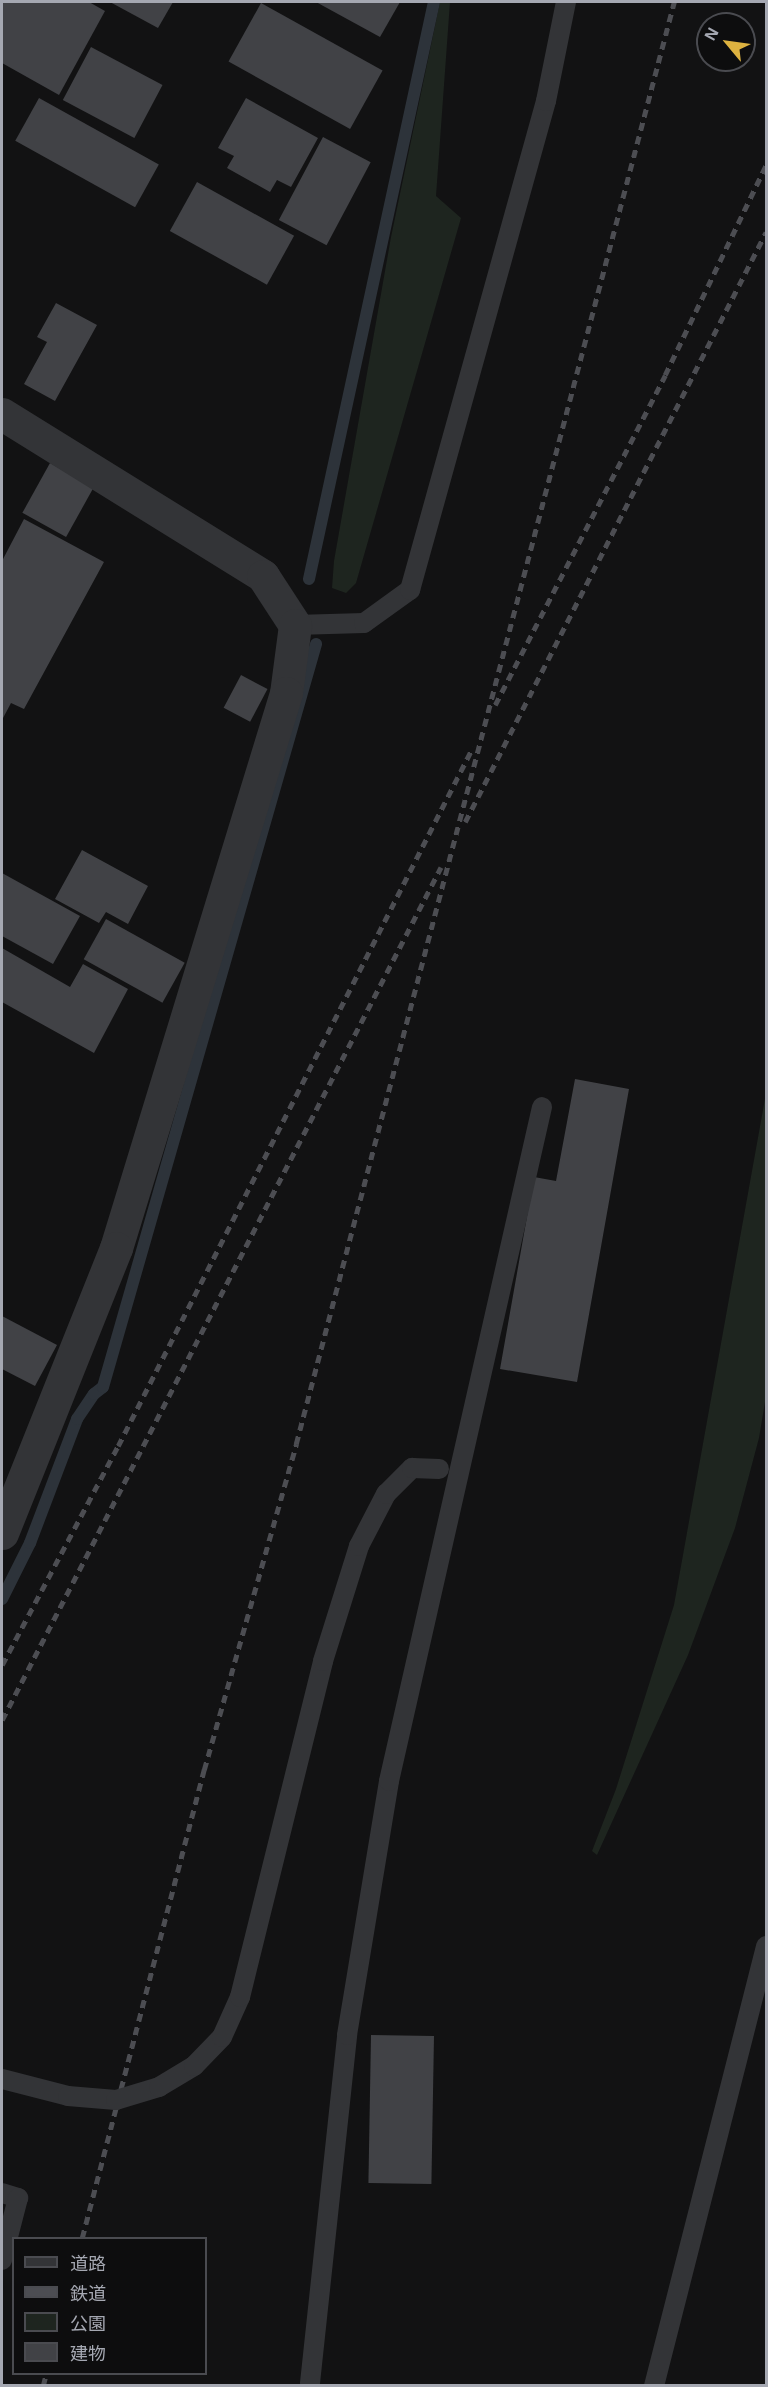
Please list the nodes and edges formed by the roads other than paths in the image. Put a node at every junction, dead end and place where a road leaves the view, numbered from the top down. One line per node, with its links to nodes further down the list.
1 (566, 2): 3 (lane)
2 (2, 414): 3 (street)
3 (295, 625): 6 (street)
4 (542, 1107): 5 (lane)
5 (459, 1474): 8 (lane, bridge); 11 (lane)
6 (2, 1533)
7 (766, 1946): 12 (lane)
8 (2, 2079)
9 (2, 2193): 10 (lane)
10 (2, 2260)
11 (310, 2383)
12 (654, 2385)

